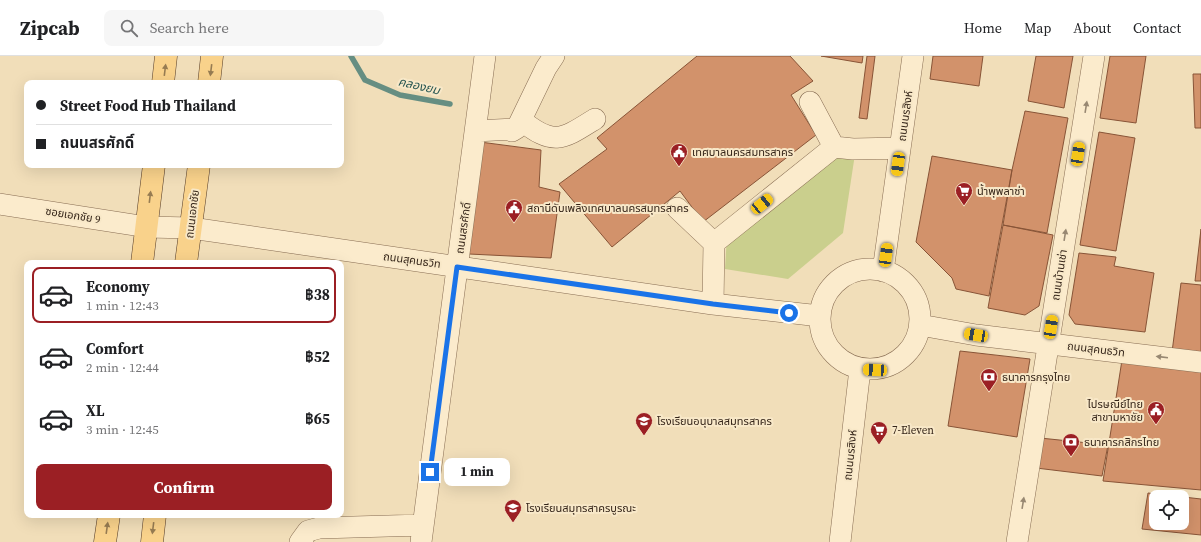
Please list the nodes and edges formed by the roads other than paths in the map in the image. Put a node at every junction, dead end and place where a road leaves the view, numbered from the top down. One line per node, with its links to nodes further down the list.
1 (166, 56): 7 (main road, one-way to 1)
2 (212, 56): 8 (main road, one-way to 8)
3 (485, 56): 12 (street, ถนนสรศักดิ์)
4 (554, 56): 11 (street)
5 (913, 56): 14 (street, ถนนนรสิงห์)
6 (1094, 56): 29 (street, ถนนบ้านเช่า, one-way to 6)
7 (163, 80)
8 (209, 80)
9 (810, 102): 13 (street)
10 (595, 119): 11 (street)
11 (521, 120): 12 (street)
12 (475, 131): 24 (street, ถนนสรศักดิ์)
13 (834, 147): 14 (street); 21 (street)
14 (900, 148): 25 (street, ถนนนรสิงห์)
15 (154, 168): 19 (main road, one-way to 15)
16 (199, 168): 20 (main road, ถนนเอกชัย)
17 (0, 204): 19 (street, ซอยเอกชัย 9)
18 (677, 208): 21 (street)
19 (147, 227): 20 (street, ถนนสุคนธวิท); 22 (main road)
20 (191, 228): 23 (main road, ถนนเอกชัย); 24 (street, ถนนสุคนธวิท)
21 (714, 243): 26 (street)
22 (142, 260)
23 (186, 260)
24 (457, 267): 26 (street, ถนนสุคนธวิท); 34 (street, ถนนสรศักดิ์)
25 (884, 271): 27 (street); 28 (street)
26 (713, 304): 27 (street, ถนนสุคนธวิท)
27 (820, 316): 31 (street)
28 (920, 325): 29 (street, ถนนสุคนธวิท); 31 (street)
29 (1049, 343): 30 (street, ถนนสุคนธวิท, one-way to 29); 39 (street, ถนนบ้านเช่า, one-way to 29)
30 (1201, 362)
31 (860, 369): 38 (street, ถนนนรสิงห์)
32 (109, 518): 35 (main road, one-way to 32)
33 (155, 518): 36 (main road, one-way to 36)
34 (422, 534): 37 (street)
35 (105, 542)
36 (152, 542)
37 (300, 542)
38 (840, 542)
39 (1017, 542)

